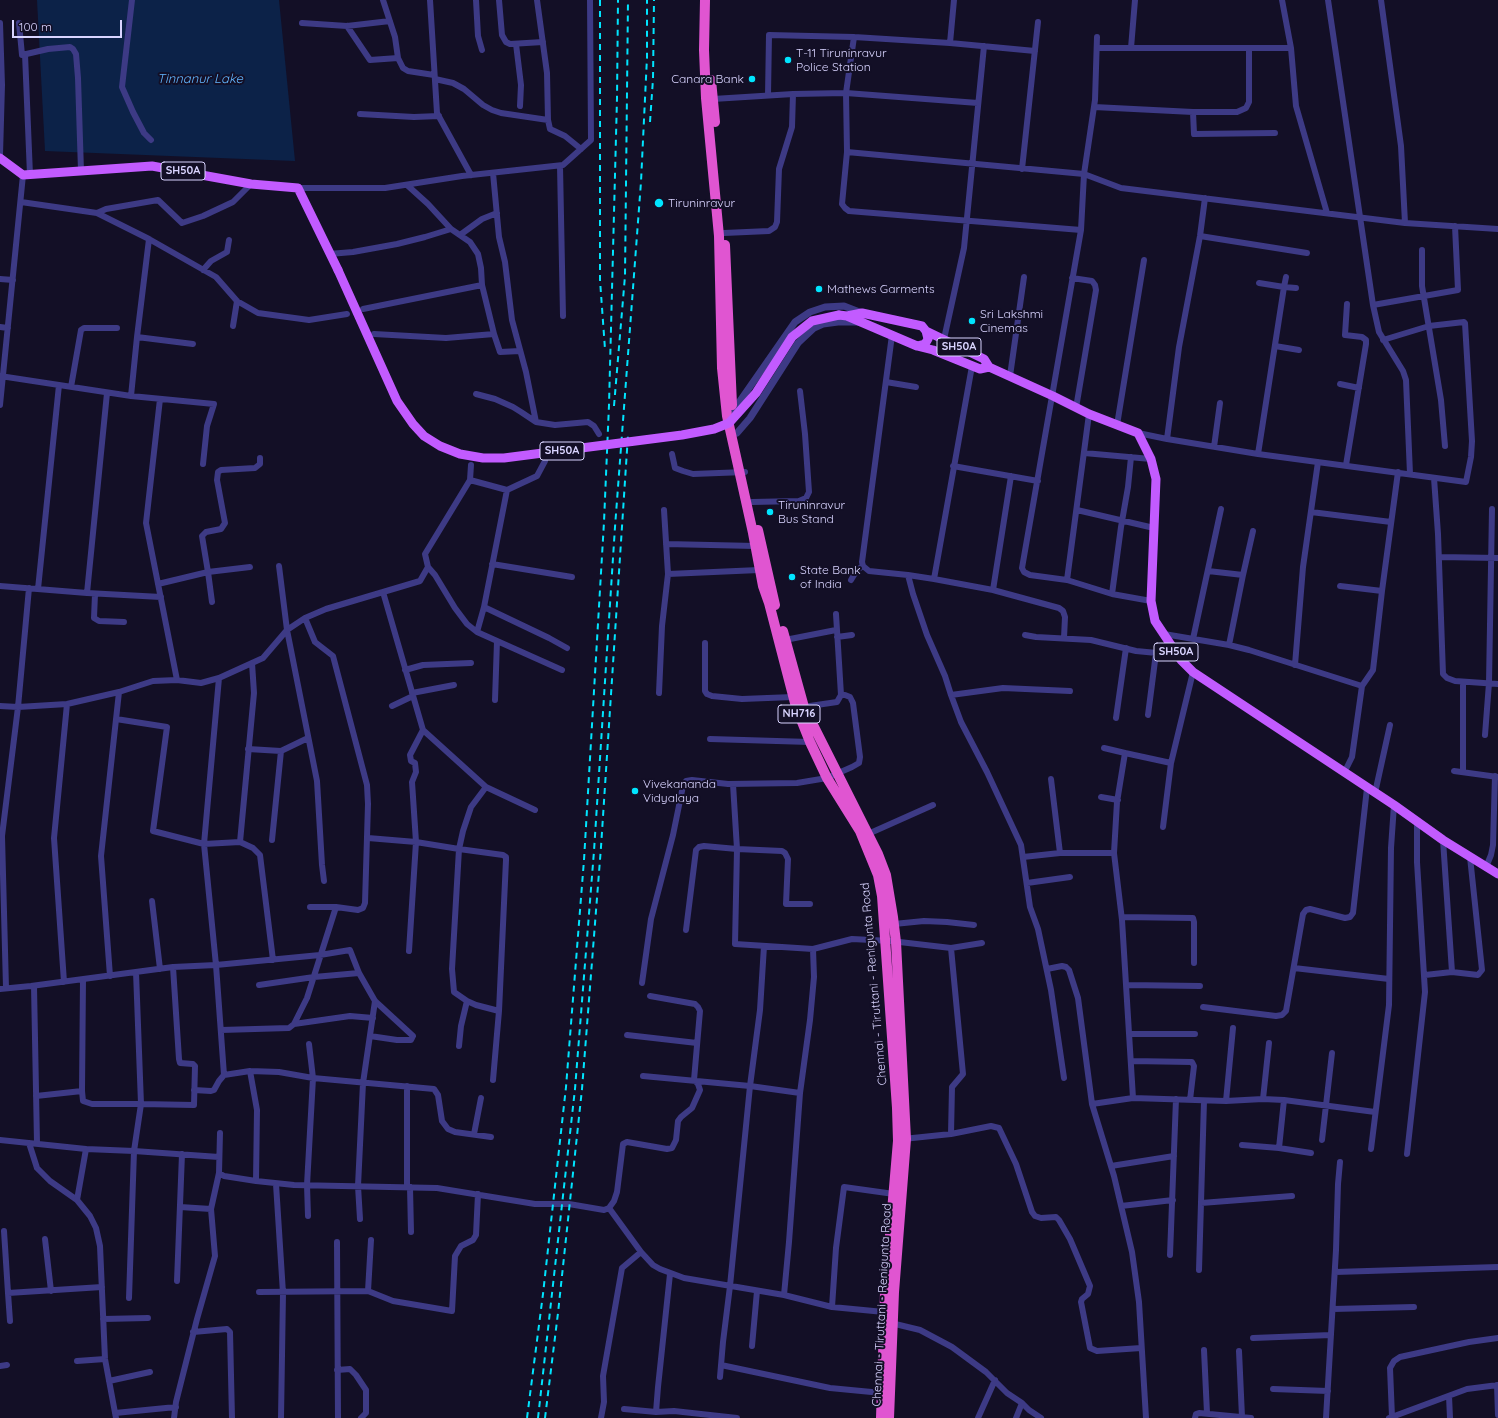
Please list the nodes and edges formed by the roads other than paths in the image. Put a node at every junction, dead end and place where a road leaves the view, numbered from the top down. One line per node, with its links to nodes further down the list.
1 (132, 0): 48 (street)
2 (383, 0): 15 (street)
3 (430, 0): 35 (street)
4 (476, 0): 31 (street)
5 (499, 0): 25 (street)
6 (537, 0): 23 (street)
7 (590, 0): 49 (street)
8 (705, 0): 161 (highway, Chennai - Tiruttani - Renigunta Road / NH716)
9 (709, 0): 39 (highway, Chennai - Tiruttani - Renigunta Road / NH716)
10 (954, 0): 24 (street)
11 (1135, 0): 28 (street)
12 (1282, 0): 30 (street)
13 (1328, 0): 69 (street)
14 (1381, 0): 71 (street)
15 (390, 21): 20 (street); 34 (street)
16 (1038, 22): 32 (street)
17 (0, 23): 51 (street)
18 (19, 23): 33 (street)
19 (302, 23): 20 (street)
20 (347, 26): 34 (street)
21 (854, 37): 24 (street); 36 (street); 38 (street)
22 (1097, 37): 27 (street)
23 (543, 42): 25 (street); 46 (street)
24 (950, 43): 26 (street)
25 (516, 44): 41 (street)
26 (984, 46): 32 (street); 40 (street)
27 (1097, 48): 28 (street); 42 (street)
28 (1131, 48): 29 (street)
29 (1249, 48): 30 (street); 43 (street)
30 (1291, 48): 68 (street)
31 (482, 50)
32 (1035, 51): 55 (street)
33 (25, 54): 56 (street); 59 (street)
34 (398, 58): 35 (street)
35 (434, 77): 45 (street); 46 (street)
36 (846, 93): 37 (street); 40 (street); 50 (street)
37 (793, 94): 38 (street); 76 (street)
38 (768, 95): 39 (street)
39 (713, 99): 76 (highway, Chennai - Tiruttani - Renigunta Road / NH716)
40 (978, 103): 53 (street)
41 (520, 106)
42 (1094, 107): 43 (street); 58 (street)
43 (1193, 112): 47 (street)
44 (360, 114): 45 (street)
45 (439, 116): 60 (street)
46 (548, 120): 49 (street)
47 (1275, 133)
48 (151, 140)
49 (581, 149): 54 (street)
50 (847, 152): 53 (street); 70 (street)
51 (0, 155)
52 (0, 158): 59 (main road)
53 (973, 164): 55 (street); 70 (street)
54 (560, 166): 57 (street); 101 (street)
55 (1022, 169): 58 (street)
56 (81, 171): 59 (main road, SH50A); 61 (main road, SH50A)
57 (493, 173): 60 (street); 67 (street)
58 (1084, 174): 64 (street); 75 (street)
59 (26, 175): 65 (street)
60 (471, 175): 62 (street)
61 (251, 184): 63 (main road, SH50A); 66 (street)
62 (407, 184): 63 (street); 73 (street)
63 (298, 188): 83 (main road, SH50A)
64 (1204, 198): 68 (street); 78 (street)
65 (21, 202): 66 (street); 90 (street)
66 (97, 213): 79 (street)
67 (497, 213): 77 (street); 119 (street)
68 (1327, 213): 69 (street)
69 (1359, 217): 71 (street); 98 (street)
70 (967, 221): 75 (street); 113 (street)
71 (1405, 223): 72 (street)
72 (1455, 226): 74 (street); 95 (street)
73 (451, 229): 77 (street); 83 (street)
74 (1498, 229)
75 (1080, 230): 88 (street)
76 (724, 233): 139 (highway, Chennai - Tiruttani - Renigunta Road / NH716)
77 (460, 235): 92 (street)
78 (1200, 236): 82 (street); 146 (street)
79 (149, 239): 85 (street); 112 (street)
80 (229, 240): 85 (street)
81 (1422, 250): 95 (street)
82 (1306, 253)
83 (329, 254): 102 (main road, SH50A, bridge)
84 (1144, 260): 142 (street)
85 (203, 270): 96 (street)
86 (1024, 277): 123 (street)
87 (1286, 277): 93 (street)
88 (1072, 278): 134 (street); 138 (street)
89 (0, 279): 90 (street)
90 (13, 280): 106 (street)
91 (1260, 283): 93 (street)
92 (482, 285): 99 (street); 110 (street)
93 (1284, 287): 94 (street); 117 (street)
94 (1296, 288)
95 (1424, 296): 98 (street); 104 (street)
96 (237, 301): 100 (street); 103 (street)
97 (1347, 304): 129 (street)
98 (1373, 305): 114 (street)
99 (363, 309)
100 (347, 314)
101 (563, 316)
102 (861, 318): 108 (main road); 111 (main road); 139 (street); 143 (street)
103 (234, 326)
104 (1429, 326): 114 (street); 147 (street); 165 (street)
105 (0, 327): 106 (street)
106 (8, 328): 122 (street)
107 (117, 328): 127 (street)
108 (926, 331): 113 (main road, SH50A); 116 (main road)
109 (374, 334): 110 (street)
110 (494, 334): 119 (street)
111 (892, 335): 116 (main road); 124 (street)
112 (136, 337): 115 (street); 133 (street)
113 (944, 339): 121 (main road, SH50A)
114 (1384, 340): 163 (street)
115 (193, 344)
116 (917, 346): 120 (main road)
117 (1275, 346): 118 (street); 151 (street)
118 (1299, 350)
119 (520, 351): 141 (street)
120 (972, 366): 121 (main road); 159 (street)
121 (989, 367): 123 (main road, SH50A)
122 (2, 376): 126 (street); 137 (street)
123 (1010, 376): 134 (main road, SH50A)
124 (886, 382): 128 (street); 185 (street)
125 (1340, 384): 129 (street)
126 (59, 385): 127 (street); 202 (street)
127 (71, 387): 131 (street)
128 (916, 387)
129 (1359, 388): 160 (street)
130 (800, 391): 169 (street)
131 (107, 393): 133 (street); 206 (street)
132 (476, 394): 141 (street)
133 (131, 396): 135 (street)
134 (1053, 396): 138 (main road, SH50A); 167 (street)
135 (160, 399): 157 (street); 198 (street)
136 (1220, 403): 148 (street)
137 (0, 405)
138 (1076, 408): 140 (main road, SH50A)
139 (733, 411): 143 (highway, Chennai - Tiruttani - Renigunta Road / NH716)
140 (1089, 414): 142 (main road, SH50A); 149 (street)
141 (536, 422): 145 (street)
142 (1117, 425): 144 (main road, SH50A)
143 (737, 433): 161 (highway, Chennai - Tiruttani - Renigunta Road / NH716)
144 (1138, 433): 146 (street); 154 (main road, SH50A)
145 (599, 434)
146 (1167, 439): 148 (street)
147 (1445, 446)
148 (1214, 447): 151 (street)
149 (1084, 453): 152 (street); 173 (street)
150 (672, 454): 161 (street)
151 (1258, 454): 156 (street)
152 (1132, 457): 154 (street); 175 (street)
153 (260, 458): 190 (street)
154 (1151, 459): 177 (main road, SH50A)
155 (545, 461): 168 (street)
156 (1318, 462): 160 (street); 174 (street)
157 (203, 464)
158 (472, 465): 166 (street)
159 (953, 466): 164 (street); 195 (street)
160 (1346, 466): 162 (street)
161 (742, 472): 169 (highway, Chennai - Tiruttani - Renigunta Road / NH716); 180 (highway, Chennai - Tiruttani - Renigunta Road / NH716)
162 (1398, 472): 163 (street); 176 (street)
163 (1410, 474): 165 (street)
164 (1011, 476): 167 (street); 203 (street)
165 (1434, 478): 181 (street)
166 (470, 480): 168 (street); 187 (street)
167 (1038, 481): 197 (street)
168 (507, 490): 183 (street)
169 (752, 502): 224 (highway, Chennai - Tiruttani - Renigunta Road / NH716)
170 (1221, 509): 189 (street)
171 (1492, 509): 182 (street)
172 (664, 510): 179 (street)
173 (1077, 510): 175 (street); 197 (street)
174 (1311, 512): 176 (street); 234 (street)
175 (1122, 520): 177 (street); 208 (street)
176 (1391, 522): 204 (street)
177 (1154, 528): 210 (main road, SH50A)
178 (1253, 531): 193 (street)
179 (666, 544): 180 (street); 191 (street)
180 (755, 546): 188 (highway, Chennai - Tiruttani - Renigunta Road / NH716)
181 (1439, 557): 182 (street); 240 (street)
182 (1495, 557): 241 (street)
183 (492, 564): 194 (street); 212 (street)
184 (279, 566): 216 (street)
185 (863, 566): 192 (street); 196 (street)
186 (250, 567): 190 (street)
187 (428, 567): 205 (street); 217 (street)
188 (760, 570): 191 (street); 251 (highway, Chennai - Tiruttani - Renigunta Road / NH716)
189 (1208, 571): 193 (street); 223 (street)
190 (208, 572): 198 (street); 211 (street)
191 (668, 574): 247 (street)
192 (908, 575): 195 (street); 250 (street)
193 (1243, 575): 227 (street)
194 (572, 577)
195 (934, 579): 203 (street)
196 (851, 580)
197 (1067, 580): 208 (street)
198 (158, 584): 209 (street)
199 (0, 586): 201 (street)
200 (1340, 586): 204 (street)
201 (29, 588): 202 (street); 256 (street)
202 (38, 589): 206 (street)
203 (993, 590): 222 (street)
204 (1382, 591): 244 (street)
205 (383, 592): 214 (street); 235 (street)
206 (87, 594): 207 (street)
207 (95, 594): 209 (street); 215 (street)
208 (1112, 594): 210 (street)
209 (161, 597): 239 (street)
210 (1150, 601): 219 (main road, SH50A)
211 (212, 602)
212 (484, 607): 217 (street); 228 (street)
213 (836, 614): 218 (street)
214 (305, 618): 216 (street); 290 (street)
215 (124, 622)
216 (287, 630): 232 (street); 264 (street)
217 (477, 632): 225 (street)
218 (837, 633): 220 (street); 224 (street); 249 (street)
219 (1164, 634): 223 (street); 231 (main road, SH50A)
220 (852, 635)
221 (1025, 635): 222 (street)
222 (1064, 638): 229 (street)
223 (1193, 639): 227 (street)
224 (785, 640): 257 (highway, Chennai - Tiruttani - Renigunta Road / NH716)
225 (497, 641): 236 (street); 252 (street)
226 (705, 643): 251 (street)
227 (1229, 645): 234 (street)
228 (567, 648)
229 (1126, 648): 230 (street); 259 (street)
230 (1156, 653): 231 (street); 258 (street)
231 (1178, 655): 237 (main road, SH50A)
232 (252, 663): 238 (street); 268 (street)
233 (471, 663): 235 (street)
234 (1295, 665): 244 (street)
235 (405, 670): 248 (street)
236 (562, 670)
237 (1194, 672): 271 (street); 274 (main road, SH50A)
238 (219, 678): 239 (street); 295 (street)
239 (177, 680): 246 (street)
240 (1463, 682): 241 (street); 273 (street)
241 (1489, 683): 242 (street); 263 (street)
242 (1498, 684)
243 (454, 685): 248 (street)
244 (1362, 686): 274 (street)
245 (1070, 691): 250 (street)
246 (119, 692): 253 (street); 260 (street)
247 (659, 693)
248 (413, 695): 255 (street); 262 (street)
249 (841, 695): 257 (street); 275 (street)
250 (950, 695): 300 (street)
251 (793, 697): 257 (highway, Chennai - Tiruttani - Renigunta Road / NH716)
252 (495, 700)
253 (67, 704): 256 (street); 338 (street)
254 (0, 706): 256 (street)
255 (392, 706)
256 (18, 707): 344 (street)
257 (800, 707): 266 (highway, Chennai - Tiruttani - Renigunta Road / NH716); 275 (highway, Chennai - Tiruttani - Renigunta Road / NH716)
258 (1148, 715)
259 (1116, 718)
260 (116, 720): 295 (street); 334 (street)
261 (1390, 726): 281 (street)
262 (423, 730): 280 (street); 294 (street)
263 (1485, 735)
264 (308, 738): 269 (street); 305 (street)
265 (710, 739): 266 (street)
266 (810, 742): 277 (highway, Chennai - Tiruttani - Renigunta Road / NH716)
267 (1104, 748): 270 (street)
268 (248, 749): 269 (street); 293 (street)
269 (281, 751): 291 (street)
270 (1125, 753): 271 (street); 283 (street)
271 (1171, 763): 288 (street)
272 (1454, 771): 273 (street)
273 (1463, 772): 276 (street)
274 (1344, 773): 281 (main road, SH50A)
275 (837, 774): 277 (street); 289 (highway, Chennai - Tiruttani - Renigunta Road / NH716)
276 (1497, 777): 302 (street)
277 (827, 778): 279 (street); 315 (highway, Chennai - Tiruttani - Renigunta Road / NH716)
278 (1051, 779): 298 (street)
279 (733, 784): 297 (street); 339 (street)
280 (486, 787): 286 (street); 296 (street)
281 (1371, 791): 285 (main road, SH50A); 327 (street)
282 (1101, 797): 283 (street)
283 (1118, 800): 299 (street)
284 (932, 805): 289 (street)
285 (1394, 806): 287 (main road, SH50A); 337 (street)
286 (535, 810)
287 (1417, 822): 292 (main road, SH50A); 333 (street)
288 (1163, 827)
289 (868, 834): 312 (highway, Chennai - Tiruttani - Renigunta Road / NH716)
290 (368, 838): 294 (street); 310 (street)
291 (272, 840)
292 (1443, 840): 301 (main road, SH50A); 332 (street)
293 (240, 842): 295 (street); 323 (street)
294 (416, 842): 296 (street); 321 (street)
295 (204, 844): 325 (street)
296 (459, 849): 347 (street); 349 (street)
297 (737, 849): 308 (street); 314 (street); 318 (street)
298 (1060, 853): 299 (street); 300 (street)
299 (1114, 853): 311 (street)
300 (1023, 857): 306 (street)
301 (1470, 857): 302 (main road, SH50A); 332 (street)
302 (1486, 867): 303 (main road, SH50A)
303 (1498, 874)
304 (1070, 877): 306 (street)
305 (324, 881)
306 (1027, 883): 329 (street)
307 (152, 901): 328 (street)
308 (810, 904)
309 (310, 907): 310 (street)
310 (336, 907): 322 (street)
311 (1122, 917): 324 (street); 341 (street)
312 (894, 924): 313 (street); 316 (highway, Chennai - Tiruttani - Renigunta Road / NH716)
313 (974, 925)
314 (686, 930)
315 (885, 940): 316 (street); 320 (street); 395 (highway, Chennai - Tiruttani - Renigunta Road / NH716)
316 (896, 942): 319 (street); 395 (highway, Chennai - Tiruttani - Renigunta Road / NH716)
317 (982, 943): 319 (street)
318 (764, 946): 320 (street); 373 (street)
319 (951, 948): 392 (street)
320 (813, 949): 376 (street)
321 (410, 951)
322 (320, 955): 323 (street); 331 (street); 335 (street)
323 (273, 960): 325 (street)
324 (1194, 963)
325 (216, 966): 326 (street); 353 (street)
326 (173, 967): 328 (street); 374 (street)
327 (1294, 968): 337 (street); 348 (street)
328 (160, 969): 330 (street)
329 (1047, 969): 368 (street); 387 (street)
330 (136, 972): 334 (street); 386 (street)
331 (360, 972): 335 (street); 346 (street)
332 (1452, 972): 333 (street)
333 (1425, 975): 406 (street)
334 (110, 976): 336 (street)
335 (314, 976): 340 (street); 351 (street)
336 (83, 979): 338 (street); 375 (street)
337 (1389, 979): 389 (street)
338 (64, 982): 342 (street)
339 (642, 983)
340 (259, 985)
341 (1127, 985): 343 (street); 354 (street)
342 (34, 986): 344 (street); 377 (street)
343 (1200, 986)
344 (3, 988)
345 (650, 996): 358 (street)
346 (376, 1001): 350 (street); 357 (street)
347 (467, 1001): 349 (street); 361 (street)
348 (1203, 1006)
349 (499, 1010): 369 (street)
350 (373, 1018): 351 (street); 357 (street)
351 (294, 1024): 353 (street)
352 (1233, 1028): 385 (street)
353 (221, 1030): 365 (street)
354 (1129, 1034): 355 (street); 363 (street)
355 (1195, 1034)
356 (627, 1035): 358 (street)
357 (370, 1036): 371 (street)
358 (697, 1043): 370 (street)
359 (1269, 1043): 381 (street)
360 (309, 1044): 367 (street)
361 (459, 1046)
362 (1332, 1053): 388 (street)
363 (1131, 1062): 379 (street); 382 (street)
364 (250, 1071): 365 (street); 367 (street); 412 (street)
365 (224, 1075): 374 (street)
366 (643, 1076): 370 (street)
367 (313, 1078): 371 (street); 414 (street)
368 (1064, 1078)
369 (492, 1080)
370 (694, 1080): 373 (street); 425 (street)
371 (363, 1082): 372 (street); 415 (street)
372 (407, 1086): 391 (street); 416 (street)
373 (750, 1086): 376 (street); 441 (street)
374 (194, 1090): 386 (street)
375 (82, 1091): 377 (street); 386 (street)
376 (800, 1093): 450 (street)
377 (36, 1096): 398 (street)
378 (481, 1098): 391 (street)
379 (1133, 1098): 380 (street); 387 (street)
380 (1176, 1099): 382 (street); 407 (street)
381 (1263, 1099): 383 (street); 385 (street)
382 (1190, 1100): 384 (street)
383 (1284, 1100): 388 (street); 400 (street)
384 (1204, 1101): 385 (street); 422 (street)
385 (1226, 1101)
386 (141, 1104): 403 (street)
387 (1092, 1104): 410 (street)
388 (1326, 1105): 389 (street); 396 (street)
389 (1375, 1112): 402 (street)
390 (220, 1133): 408 (street)
391 (474, 1134): 393 (street)
392 (951, 1134): 395 (street); 464 (street)
393 (491, 1137)
394 (0, 1140): 397 (street)
395 (902, 1140): 418 (highway, Chennai - Tiruttani - Renigunta Road / NH716); 457 (highway, Chennai - Tiruttani - Renigunta Road / NH716)
396 (1322, 1140)
397 (29, 1143): 398 (street); 420 (street)
398 (37, 1143): 401 (street)
399 (1242, 1145): 400 (street)
400 (1279, 1148): 404 (street)
401 (86, 1149): 403 (street); 420 (street)
402 (1371, 1149)
403 (134, 1151): 405 (street); 451 (street)
404 (1311, 1153)
405 (182, 1154): 408 (street); 424 (street)
406 (1407, 1154)
407 (1174, 1156): 410 (street); 421 (street)
408 (218, 1157): 411 (street)
409 (1340, 1162): 438 (street)
410 (1111, 1166): 423 (street)
411 (219, 1173): 412 (street); 426 (street)
412 (256, 1182): 413 (street)
413 (276, 1184): 414 (street); 449 (street)
414 (308, 1185): 415 (street); 427 (street)
415 (358, 1186): 416 (street); 428 (street)
416 (409, 1187): 417 (street); 430 (street)
417 (478, 1194): 425 (street); 444 (street)
418 (894, 1194): 452 (street); 457 (highway, Chennai - Tiruttani - Renigunta Road / NH716)
419 (1292, 1196): 422 (street)
420 (77, 1200): 442 (street)
421 (1173, 1200): 423 (street); 435 (street)
422 (1201, 1203): 437 (street)
423 (1121, 1206): 464 (street)
424 (180, 1207): 426 (street); 440 (street)
425 (609, 1208): 434 (street)
426 (210, 1209): 459 (street)
427 (308, 1216)
428 (360, 1219)
429 (4, 1231): 448 (street)
430 (411, 1232)
431 (45, 1239): 443 (street)
432 (371, 1240): 444 (street)
433 (337, 1242): 447 (street)
434 (641, 1252): 439 (street); 496 (street)
435 (1170, 1255)
436 (1498, 1267): 438 (street)
437 (1199, 1270)
438 (1335, 1272): 454 (street)
439 (670, 1274): 441 (street); 485 (street)
440 (177, 1280)
441 (730, 1286): 445 (street); 470 (street)
442 (102, 1287): 443 (street); 456 (street)
443 (51, 1291): 448 (street)
444 (368, 1291): 447 (street)
445 (757, 1291): 450 (street); 463 (street)
446 (259, 1292): 449 (street)
447 (337, 1292): 449 (street); 472 (street)
448 (8, 1293): 458 (street)
449 (283, 1293): 493 (street)
450 (784, 1295): 452 (street)
451 (129, 1298)
452 (832, 1307): 457 (street)
453 (1414, 1307): 454 (street)
454 (1333, 1309): 460 (street)
455 (148, 1318): 456 (street)
456 (103, 1319): 467 (street)
457 (887, 1319): 475 (street); 480 (highway, Chennai - Tiruttani - Renigunta Road / NH716); 499 (highway, Chennai - Tiruttani - Renigunta Road / NH716)
458 (10, 1320)
459 (194, 1332): 483 (street); 492 (street)
460 (1331, 1335): 461 (street); 479 (street)
461 (1253, 1338)
462 (1498, 1338): 507 (street)
463 (752, 1346)
464 (1141, 1348): 503 (street)
465 (1204, 1350): 486 (street)
466 (1239, 1351): 490 (street)
467 (105, 1359): 468 (street); 476 (street)
468 (78, 1360)
469 (7, 1365): 471 (street)
470 (721, 1365): 474 (street); 480 (street)
471 (0, 1366)
472 (337, 1370): 494 (street); 495 (street)
473 (150, 1372): 476 (street)
474 (720, 1377)
475 (994, 1380): 482 (street); 500 (street)
476 (109, 1381): 488 (street)
477 (1498, 1385): 481 (street); 487 (street)
478 (1273, 1388): 479 (street)
479 (1328, 1391): 506 (street)
480 (882, 1393): 498 (highway, Chennai - Tiruttani - Renigunta Road / NH716)
481 (1449, 1396): 489 (street); 508 (street)
482 (1022, 1403): 501 (street); 502 (street)
483 (176, 1407): 488 (street); 491 (street)
484 (624, 1409): 485 (street)
485 (656, 1412): 497 (street)
486 (1208, 1413): 490 (street); 504 (street)
487 (1498, 1415)
488 (115, 1416)
489 (1400, 1416): 507 (street)
490 (1242, 1417): 505 (street)
491 (174, 1418)
492 (232, 1418)
493 (282, 1418)
494 (338, 1418)
495 (361, 1418)
496 (601, 1418)
497 (737, 1418)
498 (881, 1418)
499 (889, 1418)
500 (978, 1418)
501 (1016, 1418)
502 (1041, 1418)
503 (1146, 1418)
504 (1195, 1418)
505 (1251, 1418)
506 (1326, 1418)
507 (1390, 1418)
508 (1450, 1418)

